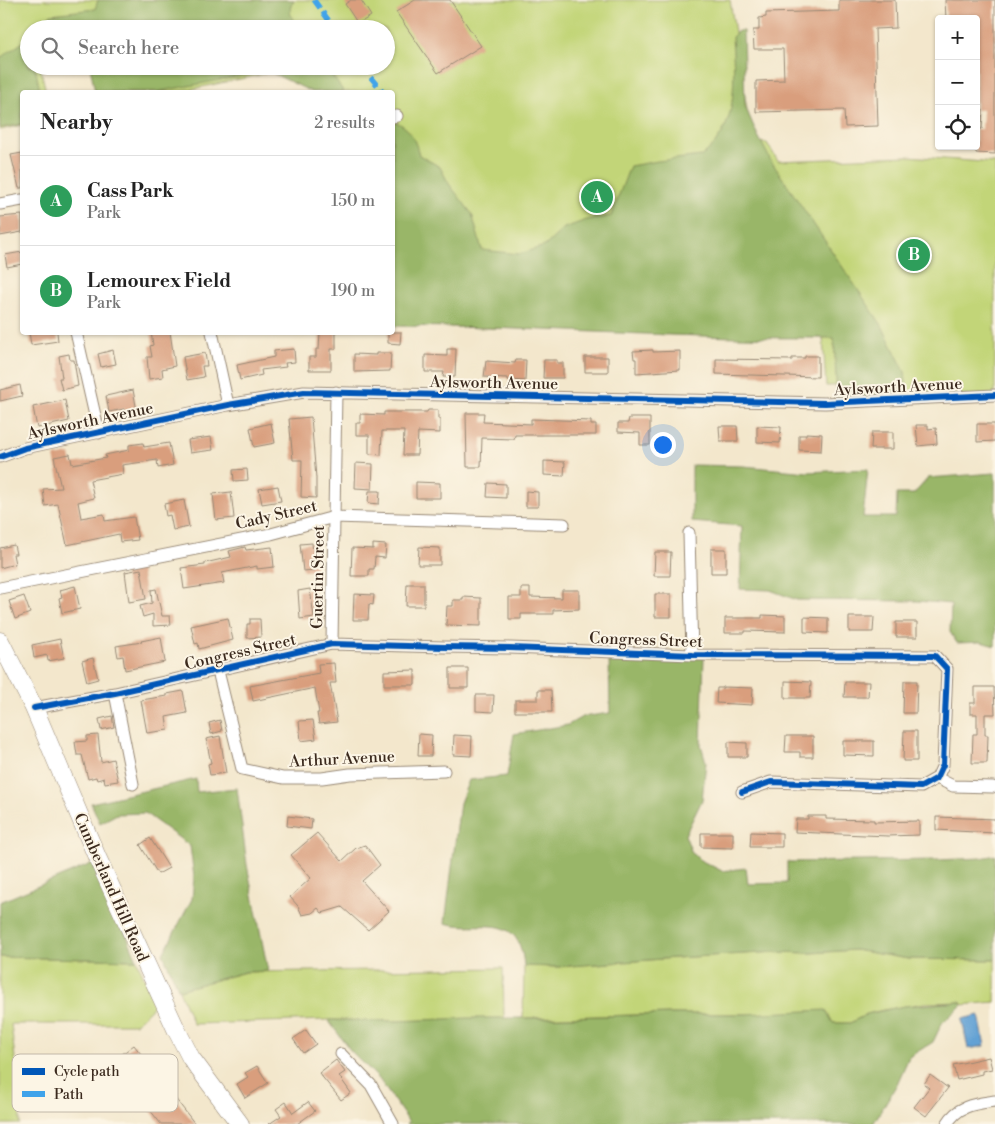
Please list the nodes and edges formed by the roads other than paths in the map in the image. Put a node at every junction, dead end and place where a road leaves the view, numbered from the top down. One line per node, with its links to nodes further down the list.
1 (20, 200): 2 (street)
2 (0, 204)
3 (77, 335): 8 (street)
4 (213, 335): 7 (street)
5 (336, 392): 6 (street, Aylsworth Avenue); 7 (street, Aylsworth Avenue); 10 (street, Guertin Street)
6 (995, 395)
7 (228, 406): 8 (street, Aylsworth Avenue)
8 (99, 433): 9 (street, Aylsworth Avenue)
9 (0, 457)
10 (334, 517): 11 (street, Cady Street); 13 (street, Cady Street); 15 (street, Guertin Street)
11 (564, 524)
12 (689, 533): 16 (street)
13 (0, 588)
14 (0, 641): 19 (main road, Cumberland Hill Road)
15 (332, 644): 16 (street, Congress Street); 17 (street, Congress Street)
16 (692, 655): 21 (street, Congress Street)
17 (218, 671): 18 (street, Congress Street); 20 (street, Arthur Avenue)
18 (115, 693): 19 (street, Congress Street); 22 (street)
19 (34, 708): 27 (main road, Cumberland Hill Road)
20 (444, 771)
21 (937, 778): 23 (street); 24 (street)
22 (133, 784)
23 (993, 787)
24 (742, 792)
25 (341, 1054): 28 (street)
26 (995, 1101): 29 (street)
27 (240, 1124)
28 (393, 1124)
29 (947, 1124)

